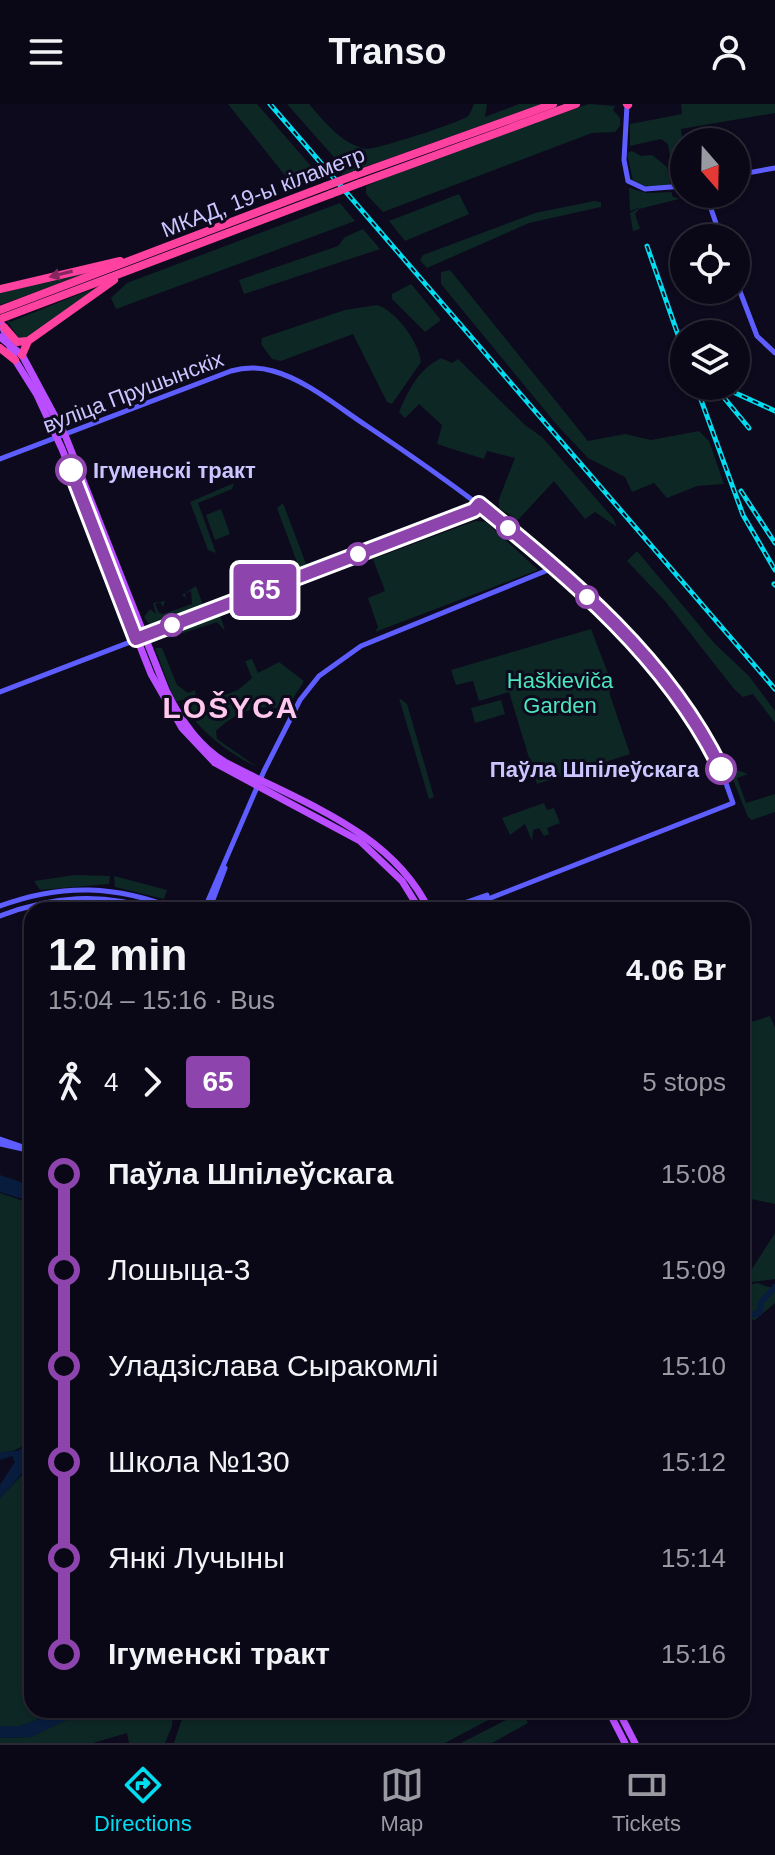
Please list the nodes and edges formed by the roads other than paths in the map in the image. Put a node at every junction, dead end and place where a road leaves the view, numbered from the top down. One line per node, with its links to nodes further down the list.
1 (553, 104): 4 (highway)
2 (576, 104): 4 (highway)
3 (627, 104): 7 (street)
4 (501, 126): 8 (highway, МКАД, 19-ы кіламетр, bridge)
5 (775, 168): 6 (street)
6 (750, 172)
7 (670, 187)
8 (329, 190): 9 (highway, МКАД, 19-ы кіламетр); 10 (highway, МКАД, 19-ы кіламетр)
9 (145, 257): 11 (highway, one-way to 11); 12 (highway, МКАД, 19-ы кіламетр)
10 (136, 268): 12 (highway, МКАД, 19-ы кіламетр); 16 (highway)
11 (0, 289)
12 (40, 300): 14 (highway)
13 (745, 304): 18 (street)
14 (6, 311): 15 (highway)
15 (1, 322): 16 (highway); 17 (main road)
16 (28, 341): 19 (highway)
17 (2, 343): 19 (highway)
18 (775, 353)
19 (19, 358): 20 (main road)
20 (61, 436): 21 (street, вуліца Прушынскіх); 22 (street, вуліца Прушынскіх); 24 (main road)
21 (0, 459)
22 (479, 504): 23 (street, вуліца Прушынскіх); 24 (street)
23 (553, 568): 26 (street); 27 (street, вуліца Прушынскіх)
24 (140, 638): 25 (street); 26 (main road)
25 (0, 692)
26 (259, 783): 31 (street); 32 (main road)
27 (503, 890): 33 (street); 34 (street)
28 (46, 902): 29 (street)
29 (122, 902)
30 (155, 902): 35 (street)
31 (210, 902)
32 (418, 902)
33 (467, 902)
34 (477, 902)
35 (0, 906)
36 (24, 908): 37 (street)
37 (0, 916)
38 (0, 1141): 39 (street)
39 (24, 1148)
40 (612, 1718): 42 (main road)
41 (622, 1718): 43 (main road)
42 (625, 1743)
43 (635, 1743)

